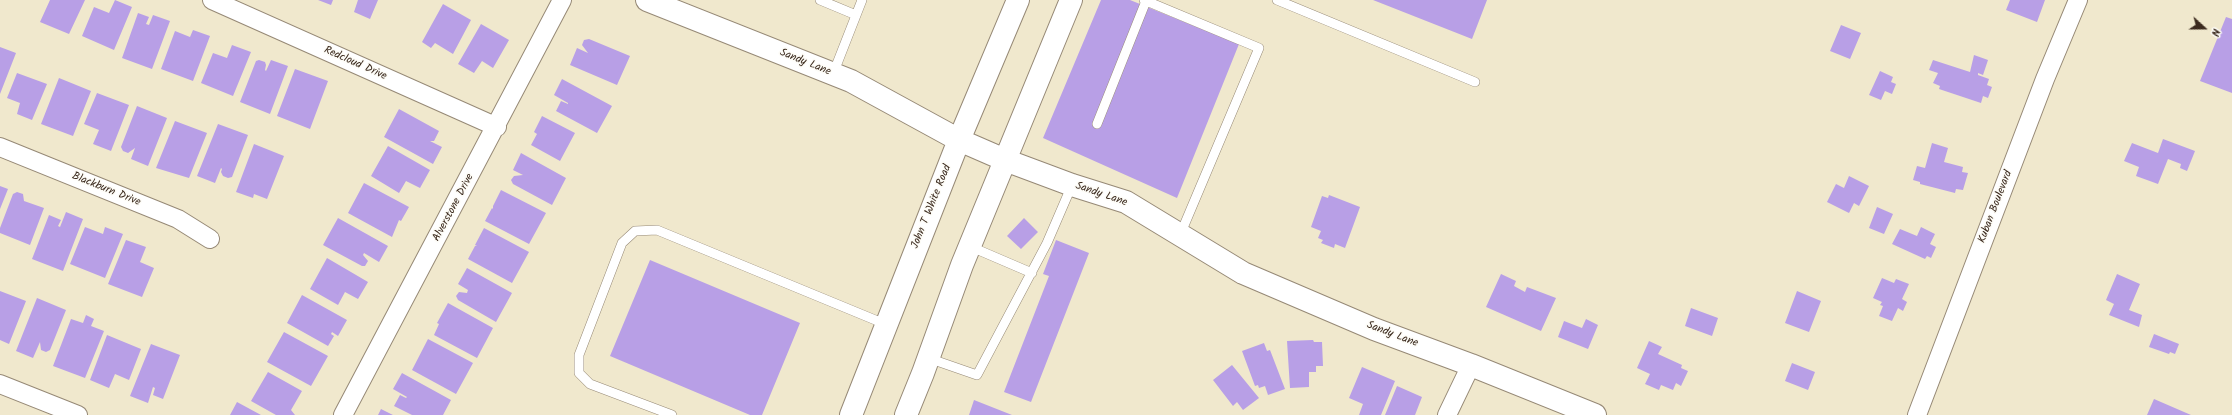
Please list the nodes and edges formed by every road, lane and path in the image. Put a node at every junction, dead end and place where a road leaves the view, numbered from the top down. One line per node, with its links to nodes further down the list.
1 (212, 0): 16 (street, Redcloud Drive)
2 (562, 0): 16 (street, Alverstone Drive)
3 (647, 0): 11 (street, Sandy Lane)
4 (820, 0): 12 (lane)
5 (862, 0): 12 (lane)
6 (1018, 0): 17 (street, John T White Road)
7 (1071, 0): 19 (street)
8 (1145, 0): 15 (lane); 21 (lane)
9 (1277, 0): 14 (lane)
10 (2078, 0): 36 (street, Kuban Boulevard)
11 (677, 6): 13 (street, Sandy Lane)
12 (856, 14): 13 (lane)
13 (833, 74): 17 (street, Sandy Lane)
14 (1475, 82)
15 (1097, 124)
16 (497, 127): 30 (street, Alverstone Drive)
17 (958, 140): 19 (street, Sandy Lane); 25 (street, John T White Road)
18 (0, 147): 22 (street, Blackburn Drive)
19 (1005, 160): 20 (street, Sandy Lane); 23 (street)
20 (1072, 185): 21 (street, Sandy Lane); 24 (lane)
21 (1180, 235): 27 (street, Sandy Lane)
22 (210, 239)
23 (969, 246): 24 (lane); 26 (street)
24 (1032, 272): 26 (lane)
25 (886, 324): 31 (lane); 32 (street, John T White Road)
26 (928, 358): 33 (street)
27 (1471, 365): 34 (street); 35 (street, Sandy Lane)
28 (0, 384): 29 (street)
29 (78, 415)
30 (343, 415)
31 (672, 415)
32 (851, 415)
33 (906, 415)
34 (1447, 415)
35 (1595, 415)
36 (1917, 415)

